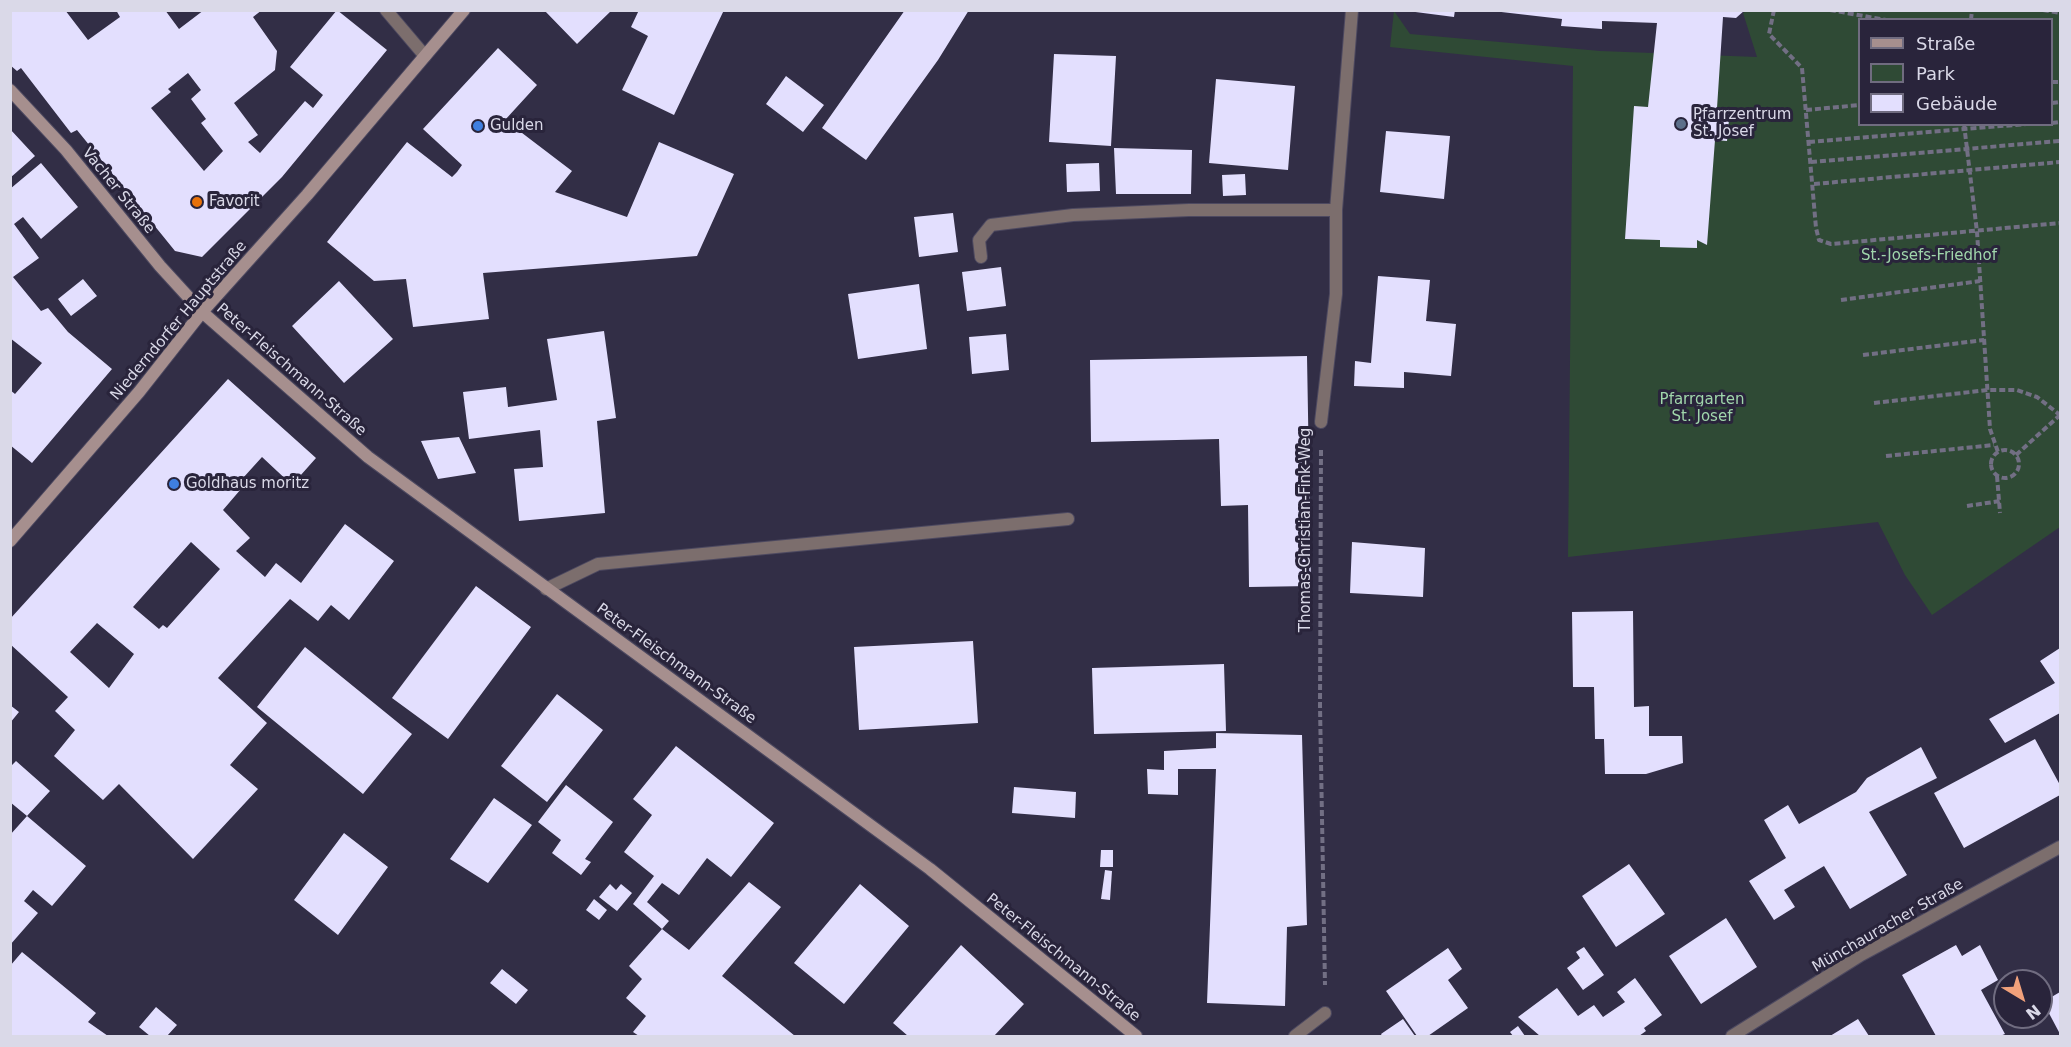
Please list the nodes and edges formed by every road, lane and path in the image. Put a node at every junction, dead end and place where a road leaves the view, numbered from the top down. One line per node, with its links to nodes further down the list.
1 (386, 10): 9 (street)
2 (464, 10): 9 (street, Niederndorfer Hauptstraße)
3 (1352, 10): 22 (street, Thomas-Christian-Fink-Weg)
4 (1774, 10): 12 (path)
5 (1830, 10): 8 (path)
6 (2043, 10): 7 (path)
7 (2061, 13)
8 (1875, 18)
9 (425, 56): 28 (street, Niederndorfer Hauptstraße)
10 (10, 90): 28 (street, Vacher Straße)
11 (1858, 105): 12 (path)
12 (1806, 110): 16 (path)
13 (1985, 126): 14 (path)
14 (1964, 127): 16 (path); 17 (path)
15 (2061, 141): 17 (path)
16 (1809, 142): 18 (path)
17 (1966, 149): 18 (path); 20 (path)
18 (1811, 162): 21 (path)
19 (2061, 162): 20 (path)
20 (1969, 170): 21 (path); 24 (path)
21 (1814, 184): 24 (path)
22 (1336, 210): 25 (street); 34 (street, Thomas-Christian-Fink-Weg)
23 (2061, 223): 24 (path)
24 (1977, 232): 26 (path)
25 (981, 256)
26 (1980, 281): 27 (path); 29 (path)
27 (1841, 300)
28 (202, 312): 44 (street, Niederndorfer Hauptstraße); 45 (street, Peter-Fleischmann-Straße)
29 (1984, 340): 30 (path); 31 (path)
30 (1863, 355)
31 (1988, 390): 32 (path); 33 (path); 35 (path)
32 (1874, 403)
33 (2060, 415): 37 (path)
34 (1321, 422): 47 (path, Thomas-Christian-Fink-Weg)
35 (1994, 445): 36 (path); 38 (path)
36 (1998, 452): 37 (path); 39 (path)
37 (2016, 455): 39 (path)
38 (1886, 456)
39 (1997, 476): 40 (path)
40 (2000, 501): 41 (path); 42 (path)
41 (1967, 506)
42 (2000, 513)
43 (1068, 519): 45 (street)
44 (10, 541)
45 (546, 589): 48 (street, Peter-Fleischmann-Straße)
46 (2061, 846): 50 (street, Münchauracher Straße)
47 (1325, 1013): 49 (street)
48 (1136, 1036)
49 (1295, 1036)
50 (1732, 1036)

